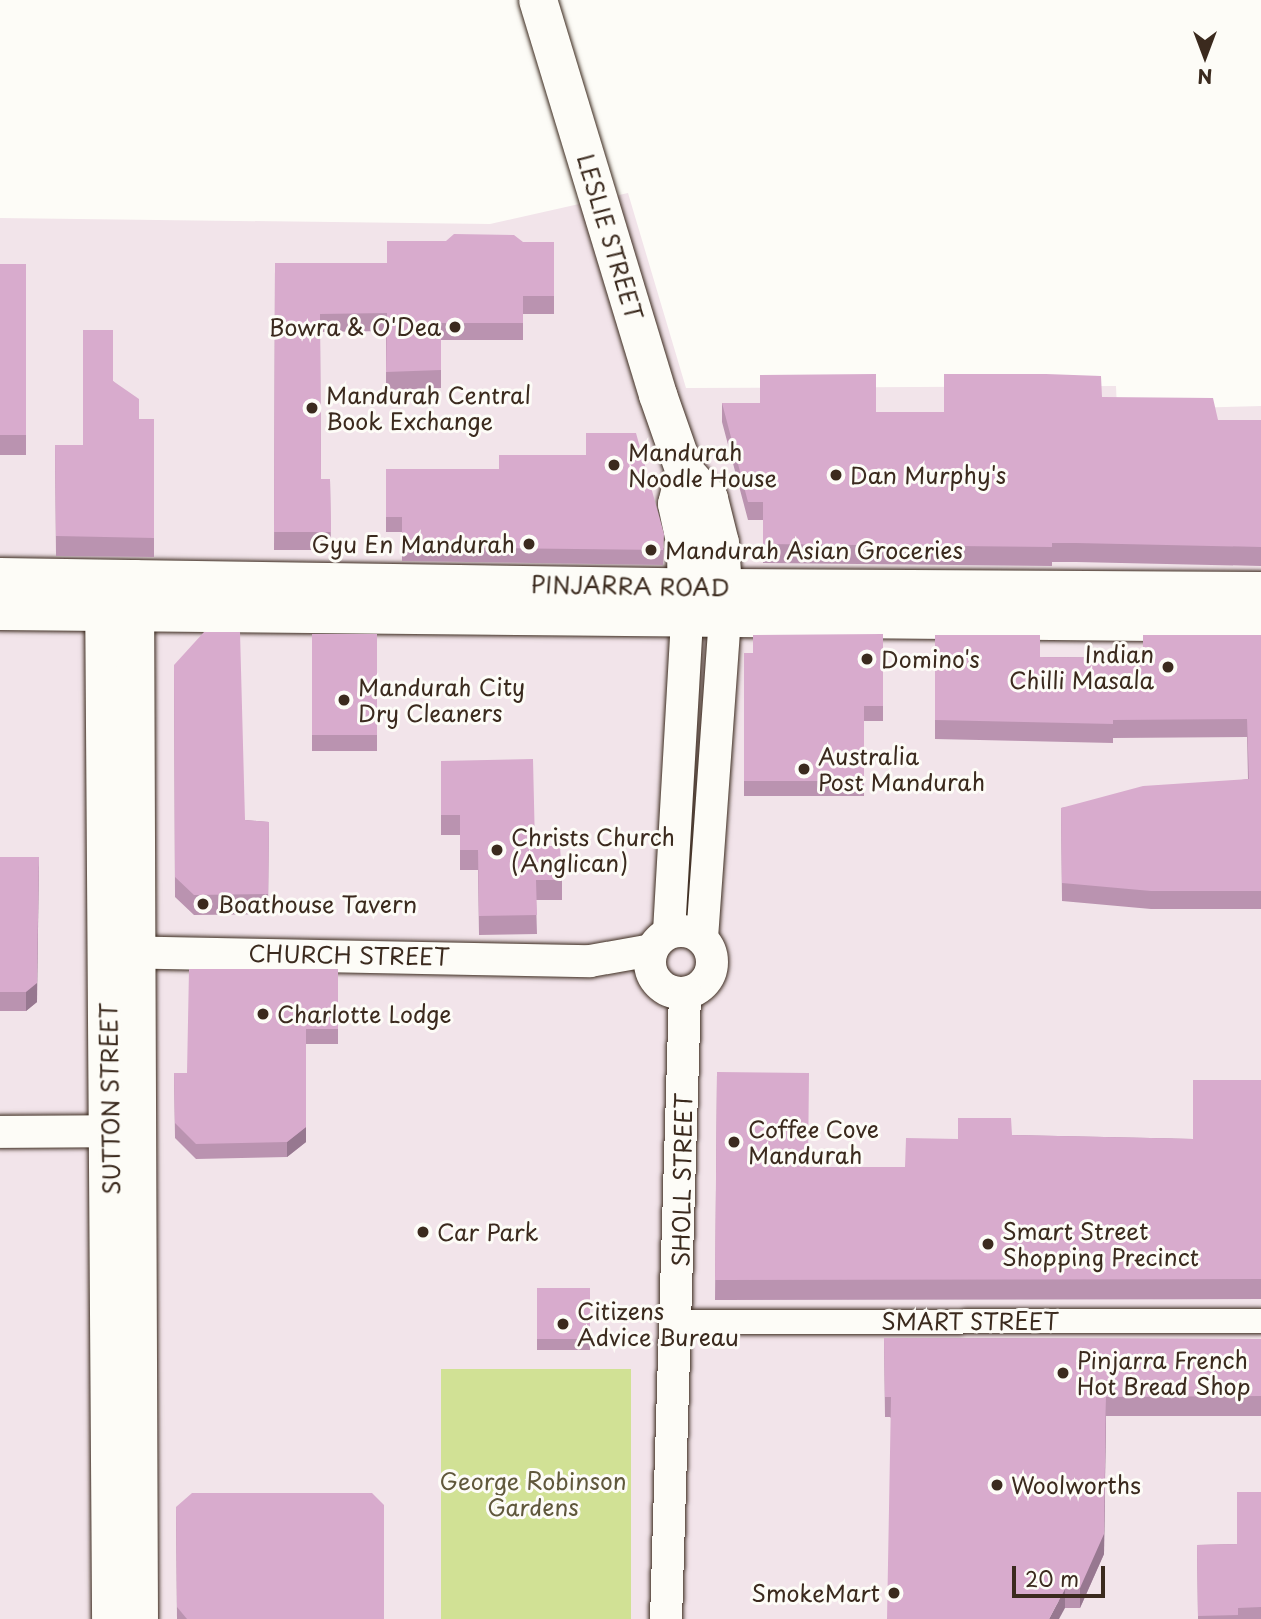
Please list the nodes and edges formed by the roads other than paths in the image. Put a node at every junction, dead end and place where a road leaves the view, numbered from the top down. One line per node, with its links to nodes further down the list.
1 (538, 0): 5 (main road, LESLIE STREET)
2 (0, 577): 4 (main road, PINJARRA ROAD)
3 (1261, 590): 5 (main road, PINJARRA ROAD)
4 (120, 596): 5 (main road, PINJARRA ROAD); 6 (main road, PINJARRA ROAD); 10 (main road, SUTTON STREET)
5 (706, 602): 7 (main road, PINJARRA ROAD); 8 (street); 9 (street)
6 (0, 611)
7 (1261, 624)
8 (702, 938): 9 (street); 12 (street)
9 (660, 941): 11 (street, CHURCH STREET); 12 (street)
10 (124, 952): 11 (street, CHURCH STREET); 13 (main road, SUTTON STREET)
11 (590, 961): 12 (street, CHURCH STREET)
12 (672, 988): 16 (street, SHOLL STREET)
13 (124, 1131): 14 (street); 17 (main road, SUTTON STREET); 18 (main road, SUTTON STREET)
14 (0, 1132)
15 (1261, 1321): 16 (street, SMART STREET)
16 (679, 1322): 19 (street, SHOLL STREET)
17 (111, 1619)
18 (139, 1619)
19 (666, 1619)

